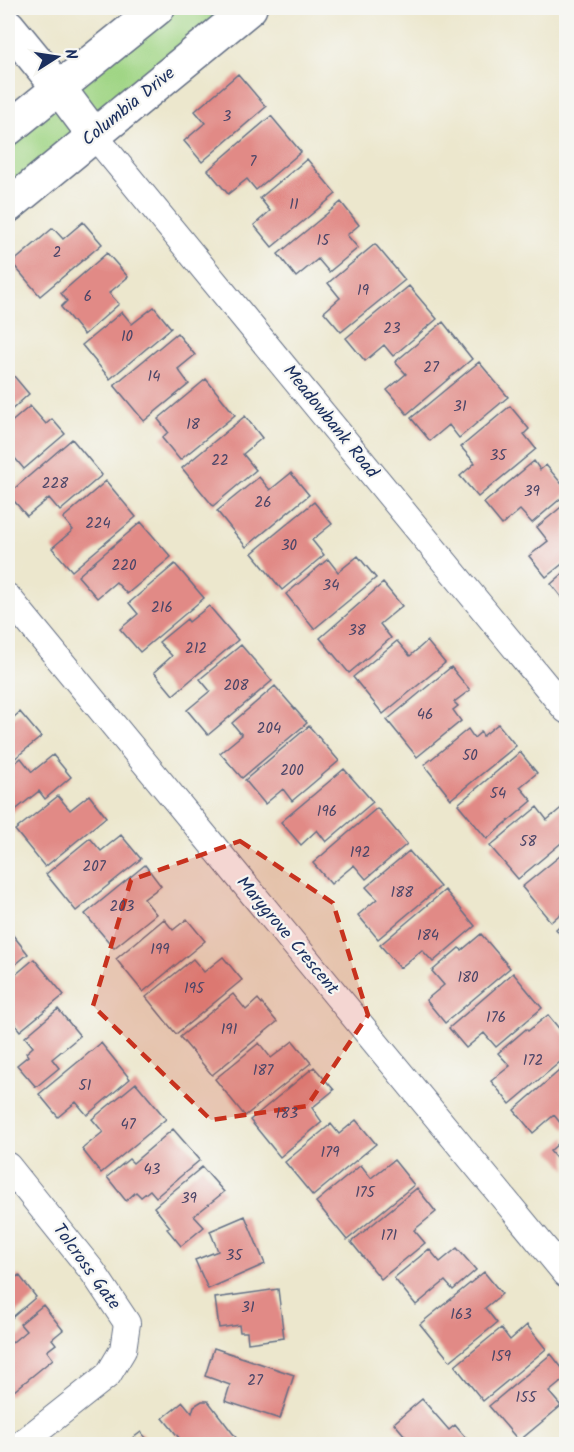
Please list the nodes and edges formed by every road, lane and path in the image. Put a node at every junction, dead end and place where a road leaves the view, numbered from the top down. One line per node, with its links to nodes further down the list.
1 (158, 8): 4 (street)
2 (250, 8): 6 (street, Columbia Drive)
3 (8, 26): 4 (street)
4 (58, 87): 5 (street); 6 (street)
5 (8, 129)
6 (94, 135): 7 (street, Columbia Drive); 9 (street, Meadowbank Road)
7 (8, 206)
8 (8, 597): 11 (street, Marygrove Crescent)
9 (567, 710)
10 (8, 1166): 12 (street, Tolcross Gate)
11 (567, 1274)
12 (21, 1444)

